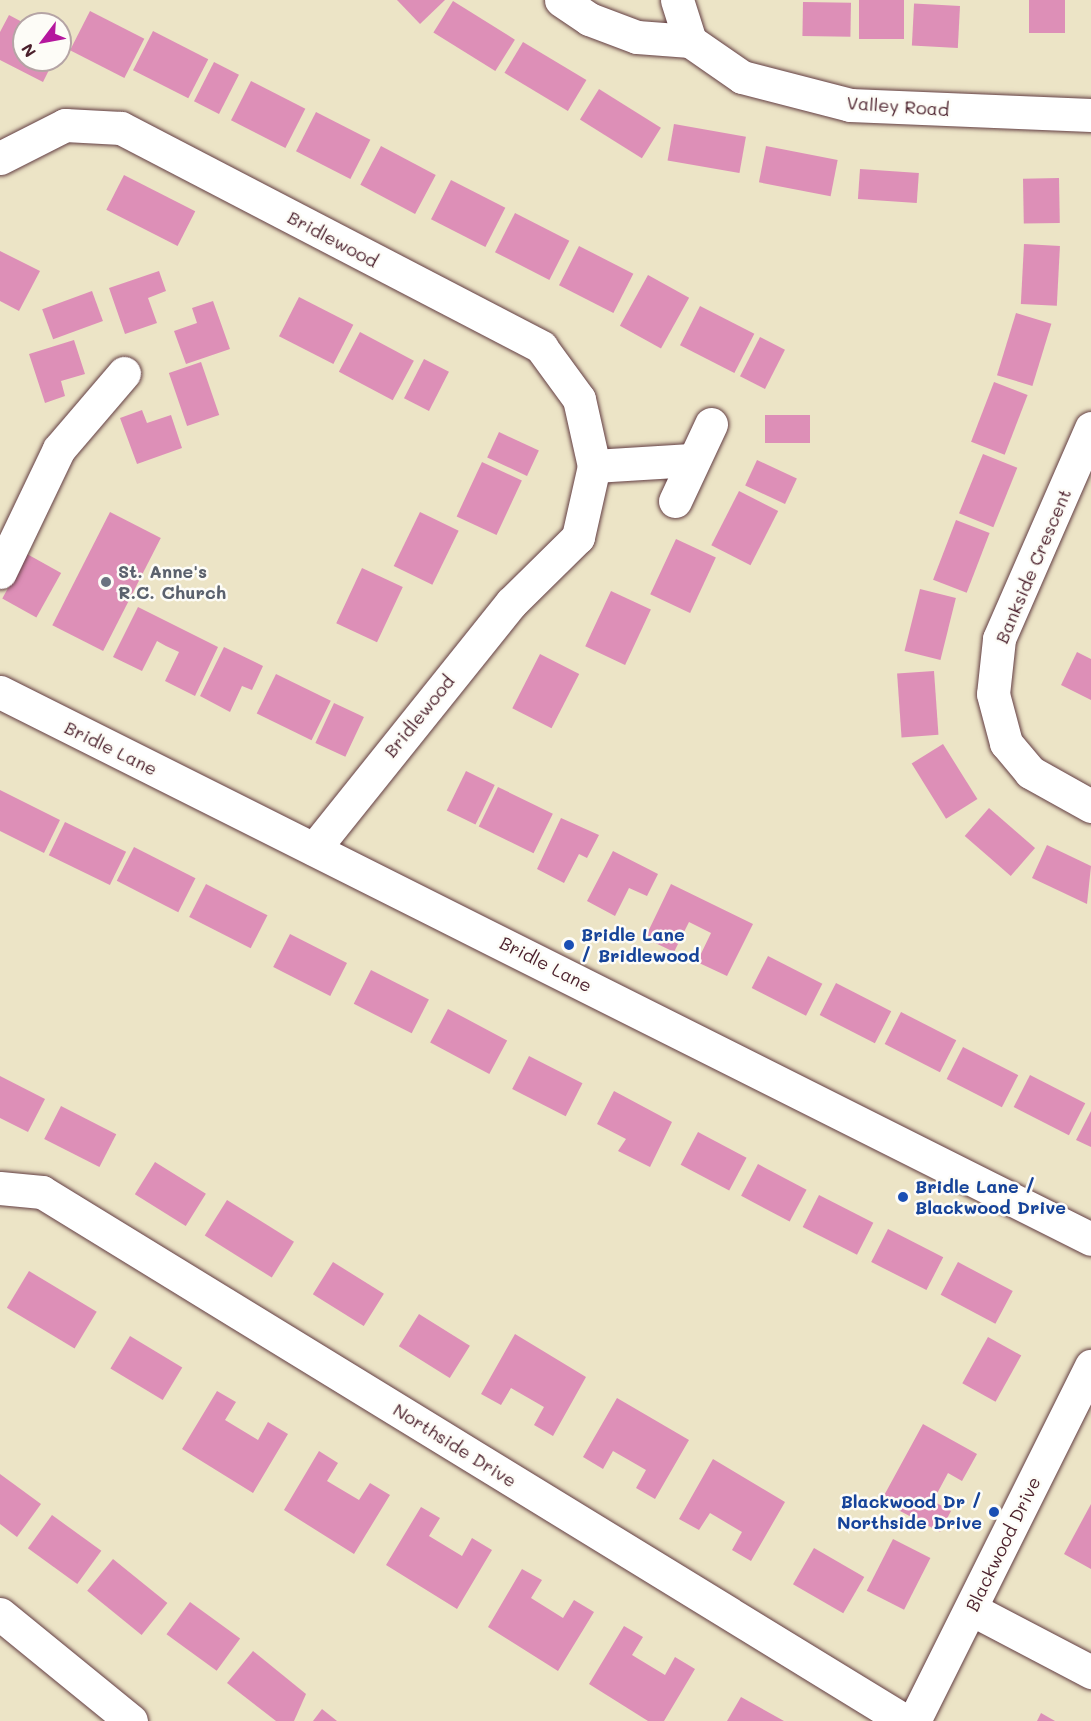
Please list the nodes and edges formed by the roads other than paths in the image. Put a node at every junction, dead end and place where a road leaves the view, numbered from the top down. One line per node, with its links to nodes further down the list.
1 (561, 0): 3 (street)
2 (677, 0): 3 (street)
3 (690, 41): 4 (street, Valley Road)
4 (1091, 115)
5 (0, 158): 10 (street, Bridlewood)
6 (124, 373): 12 (street)
7 (711, 424): 9 (street)
8 (1091, 428): 14 (street, Bankside Crescent)
9 (691, 460): 10 (street); 11 (street)
10 (594, 466): 15 (street, Bridlewood)
11 (675, 501)
12 (0, 572)
13 (0, 692): 15 (street, Bridle Lane)
14 (1091, 806)
15 (314, 849): 17 (street, Bridle Lane)
16 (0, 1188): 23 (street, Northside Drive)
17 (1091, 1239)
18 (1091, 1366): 19 (street, Blackwood Drive)
19 (971, 1609): 21 (street); 24 (street, Blackwood Drive)
20 (0, 1614): 22 (street)
21 (1091, 1672)
22 (131, 1721)
23 (905, 1721)
24 (914, 1721)

